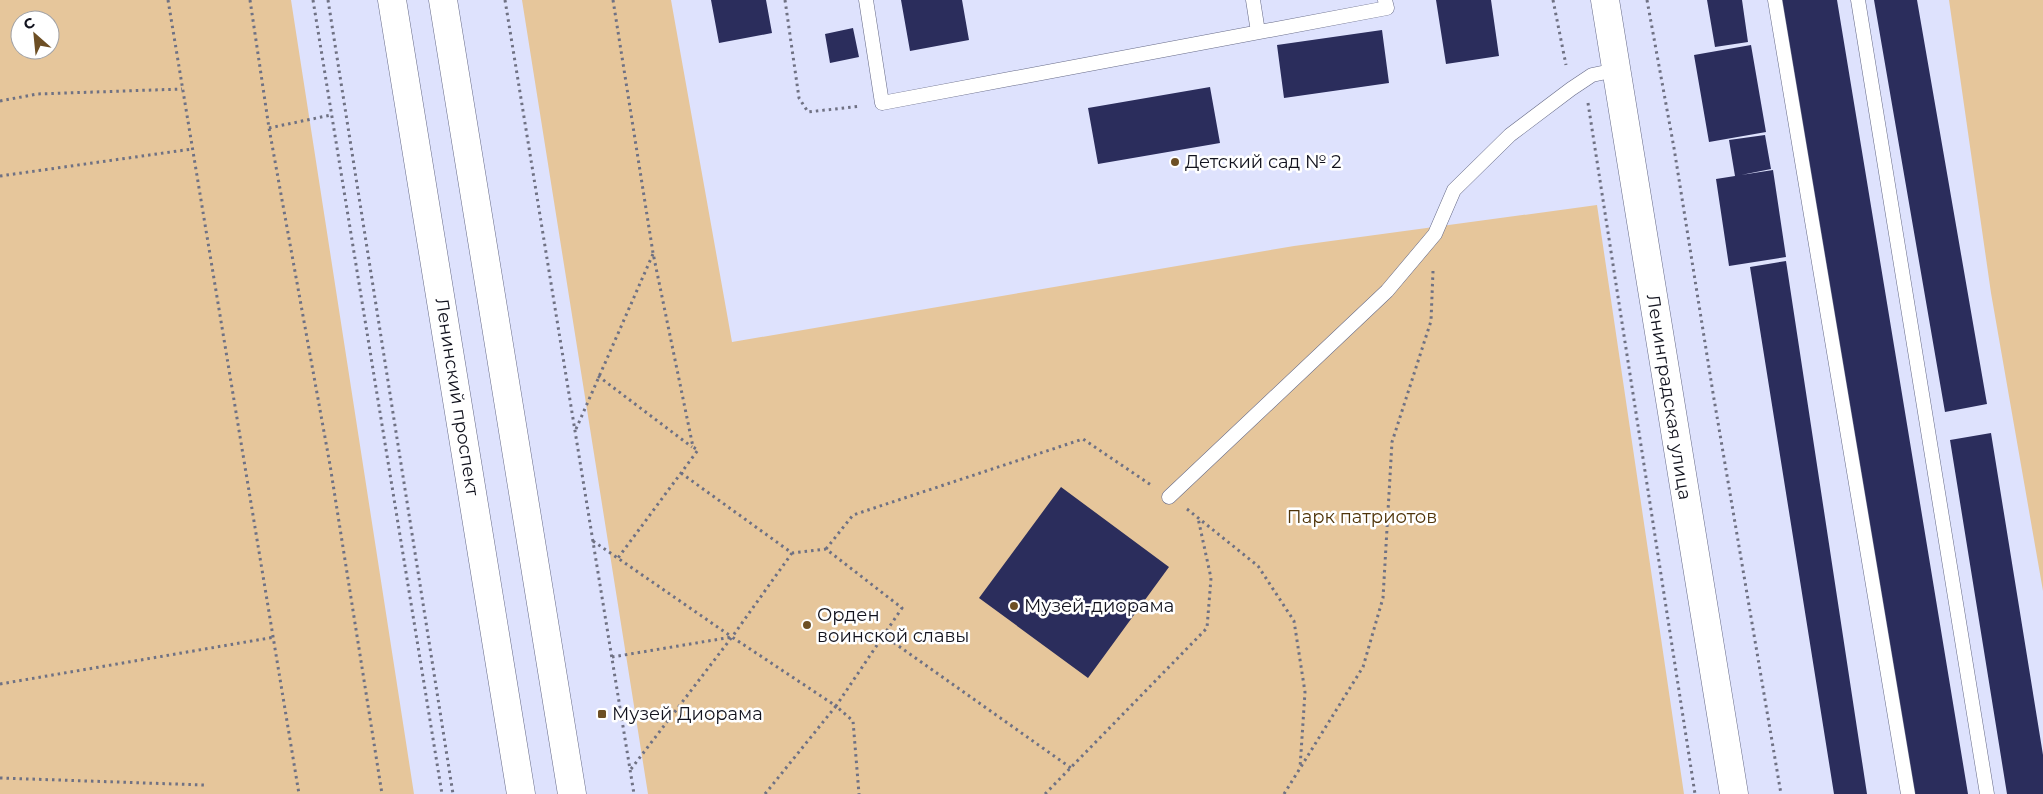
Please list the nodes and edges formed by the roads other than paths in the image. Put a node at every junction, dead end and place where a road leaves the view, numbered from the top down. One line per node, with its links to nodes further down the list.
1 (392, 0): 12 (main road, Ленинский проспект)
2 (443, 0): 13 (main road)
3 (866, 0): 9 (lane)
4 (1253, 0): 9 (lane)
5 (1386, 0): 9 (lane)
6 (1604, 0): 10 (main road, Ленинградская улица)
7 (1775, 0): 15 (lane)
8 (1858, 0): 16 (lane)
9 (1258, 32)
10 (1616, 70): 11 (lane); 14 (main road, Ленинградская улица)
11 (1169, 497)
12 (521, 794)
13 (572, 794)
14 (1734, 794)
15 (1908, 794)
16 (1987, 794)

